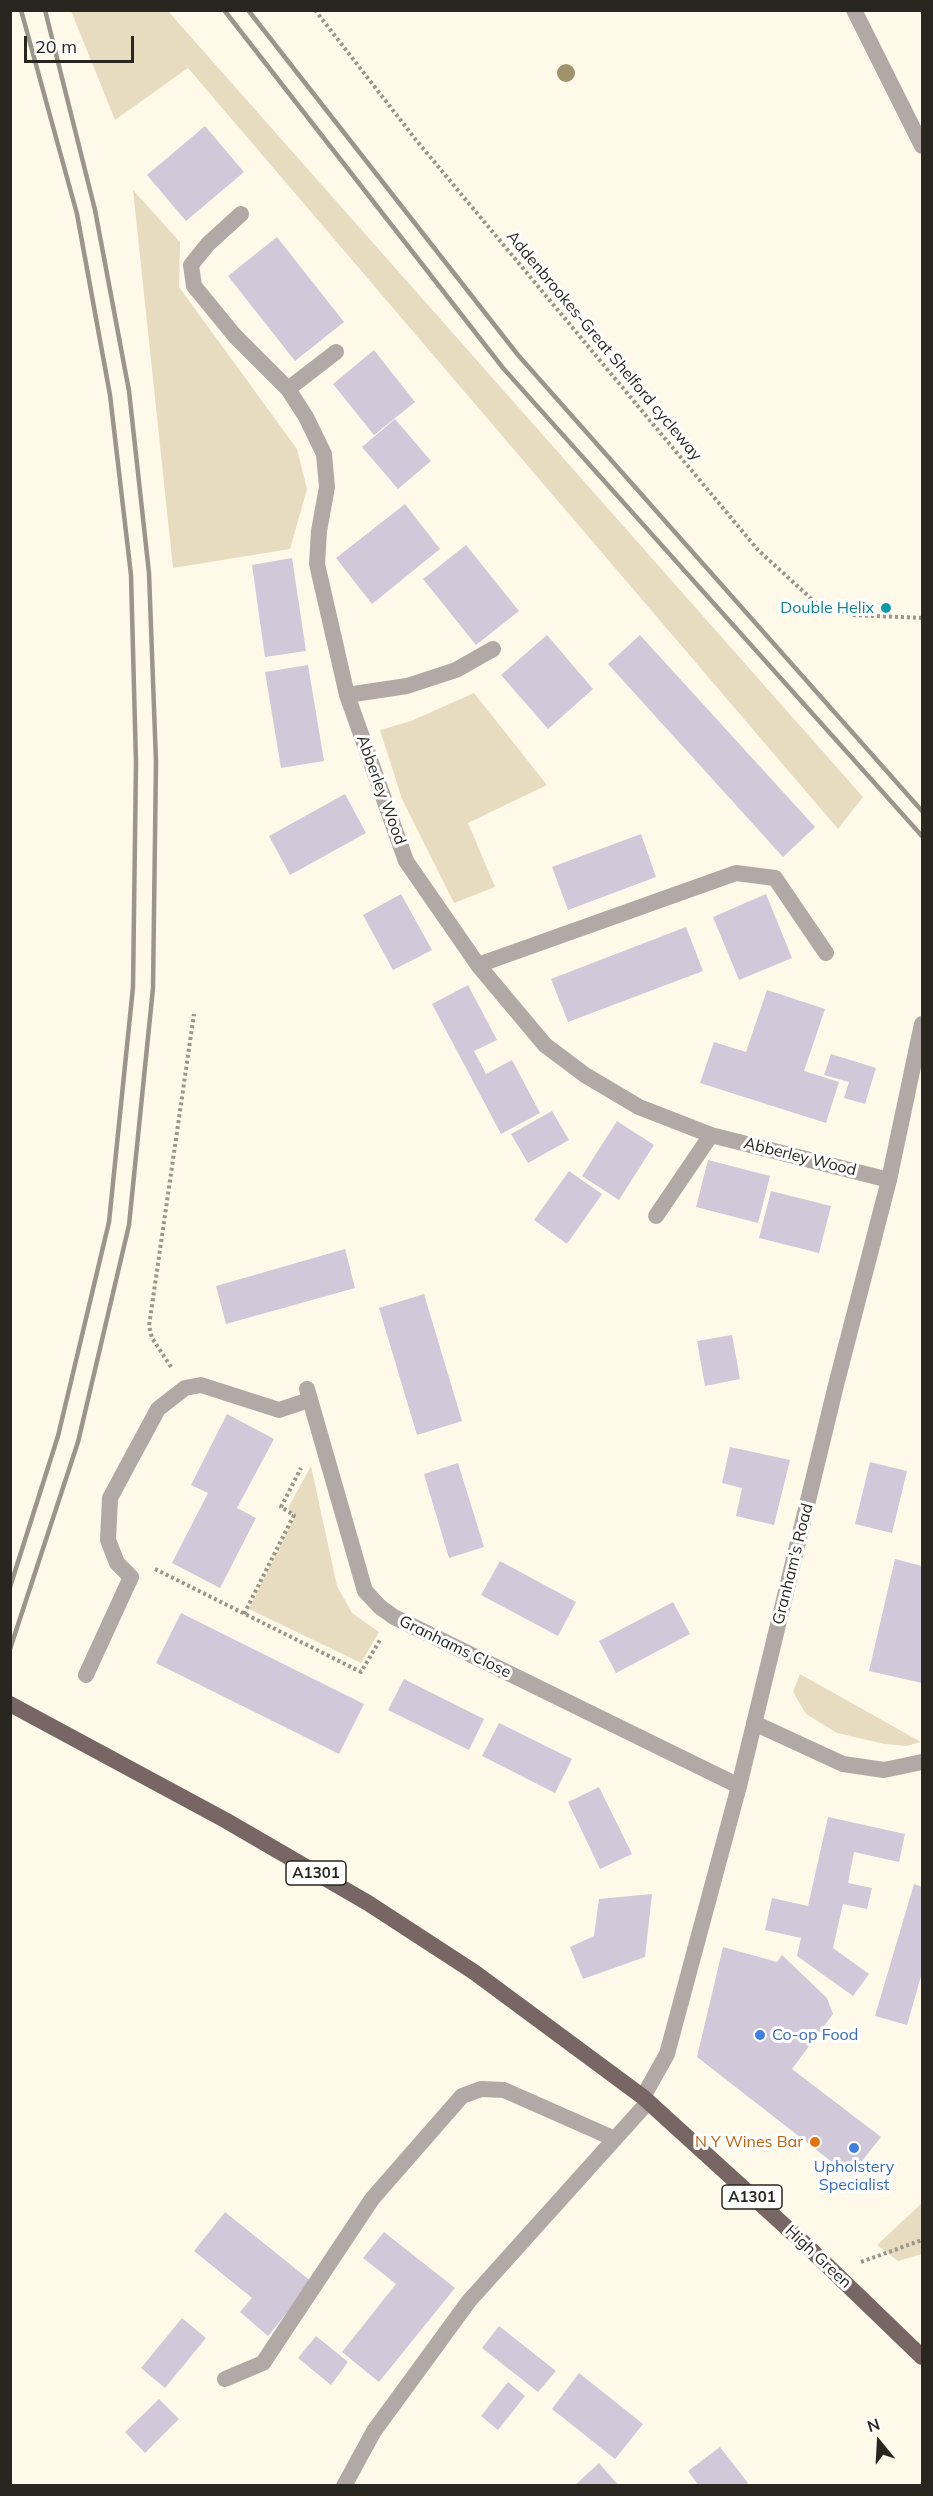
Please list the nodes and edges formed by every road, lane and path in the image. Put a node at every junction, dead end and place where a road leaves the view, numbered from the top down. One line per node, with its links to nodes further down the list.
1 (315, 10): 7 (path, Addenbrookes-Great Shelford cycleway)
2 (854, 10): 3 (street)
3 (922, 146)
4 (241, 214): 6 (street, Abberley Wood)
5 (336, 352): 6 (street)
6 (288, 389): 9 (street, Abberley Wood)
7 (922, 618)
8 (493, 650): 9 (street)
9 (347, 695): 11 (street, Abberley Wood)
10 (826, 953): 11 (street)
11 (478, 965): 14 (street, Abberley Wood)
12 (194, 1014): 17 (path)
13 (922, 1024): 15 (street, Granham's Road)
14 (711, 1135): 15 (street, Abberley Wood); 16 (street)
15 (889, 1180): 24 (street, Granham's Road)
16 (656, 1216)
17 (185, 1388): 18 (street, Granhams Close); 19 (street)
18 (321, 1441): 20 (path); 21 (street, Granhams Close)
19 (131, 1577): 20 (path); 22 (street)
20 (244, 1614): 21 (path)
21 (394, 1617): 26 (street, Granhams Close)
22 (86, 1675)
23 (10, 1704): 27 (main road, High Green / A1301)
24 (754, 1724): 25 (street); 26 (street, Granham's Road)
25 (922, 1762)
26 (739, 1786): 27 (street, Granham's Road)
27 (645, 2100): 28 (street, Granham's Road); 30 (main road, High Green / A1301)
28 (615, 2139): 32 (street); 33 (street, Granham's Road)
29 (922, 2240): 30 (path)
30 (835, 2272): 31 (main road, High Green / A1301)
31 (922, 2357)
32 (225, 2379)
33 (344, 2486)

